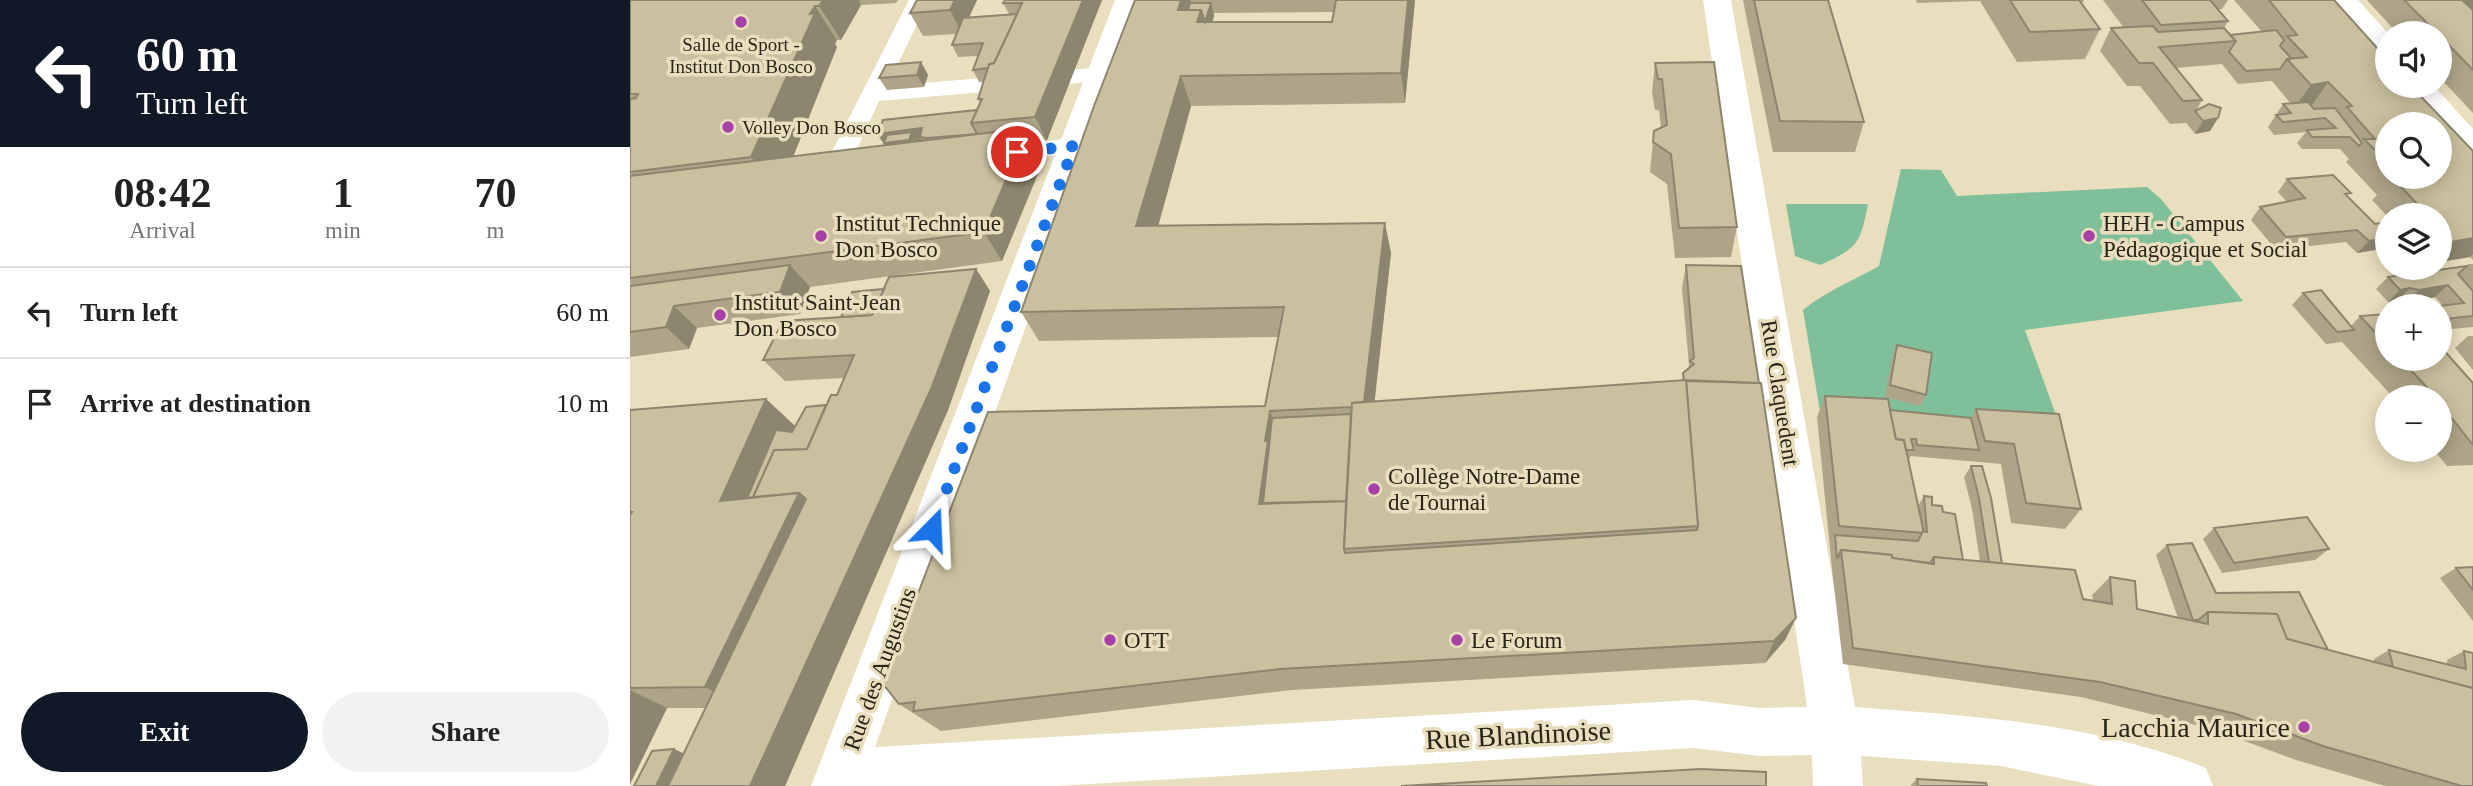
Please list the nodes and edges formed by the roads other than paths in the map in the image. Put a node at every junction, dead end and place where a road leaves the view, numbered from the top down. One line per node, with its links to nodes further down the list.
1 (919, 0): 7 (lane)
2 (1129, 0): 9 (street, Rue des Augustins)
3 (1717, 0): 13 (street, Rue Claquedent)
4 (2343, 0): 5 (street)
5 (2375, 36)
6 (1007, 83): 7 (lane)
7 (871, 95): 12 (lane)
8 (2428, 98): 10 (street)
9 (1074, 146): 11 (lane); 14 (street, Rue des Augustins)
10 (2473, 149)
11 (978, 157)
12 (872, 169)
13 (1836, 730): 14 (street, Rue Blandinoise); 15 (street, Rue Claquedent); 16 (street, Rue Blandinoise)
14 (839, 780)
15 (1838, 786)
16 (2188, 786)

